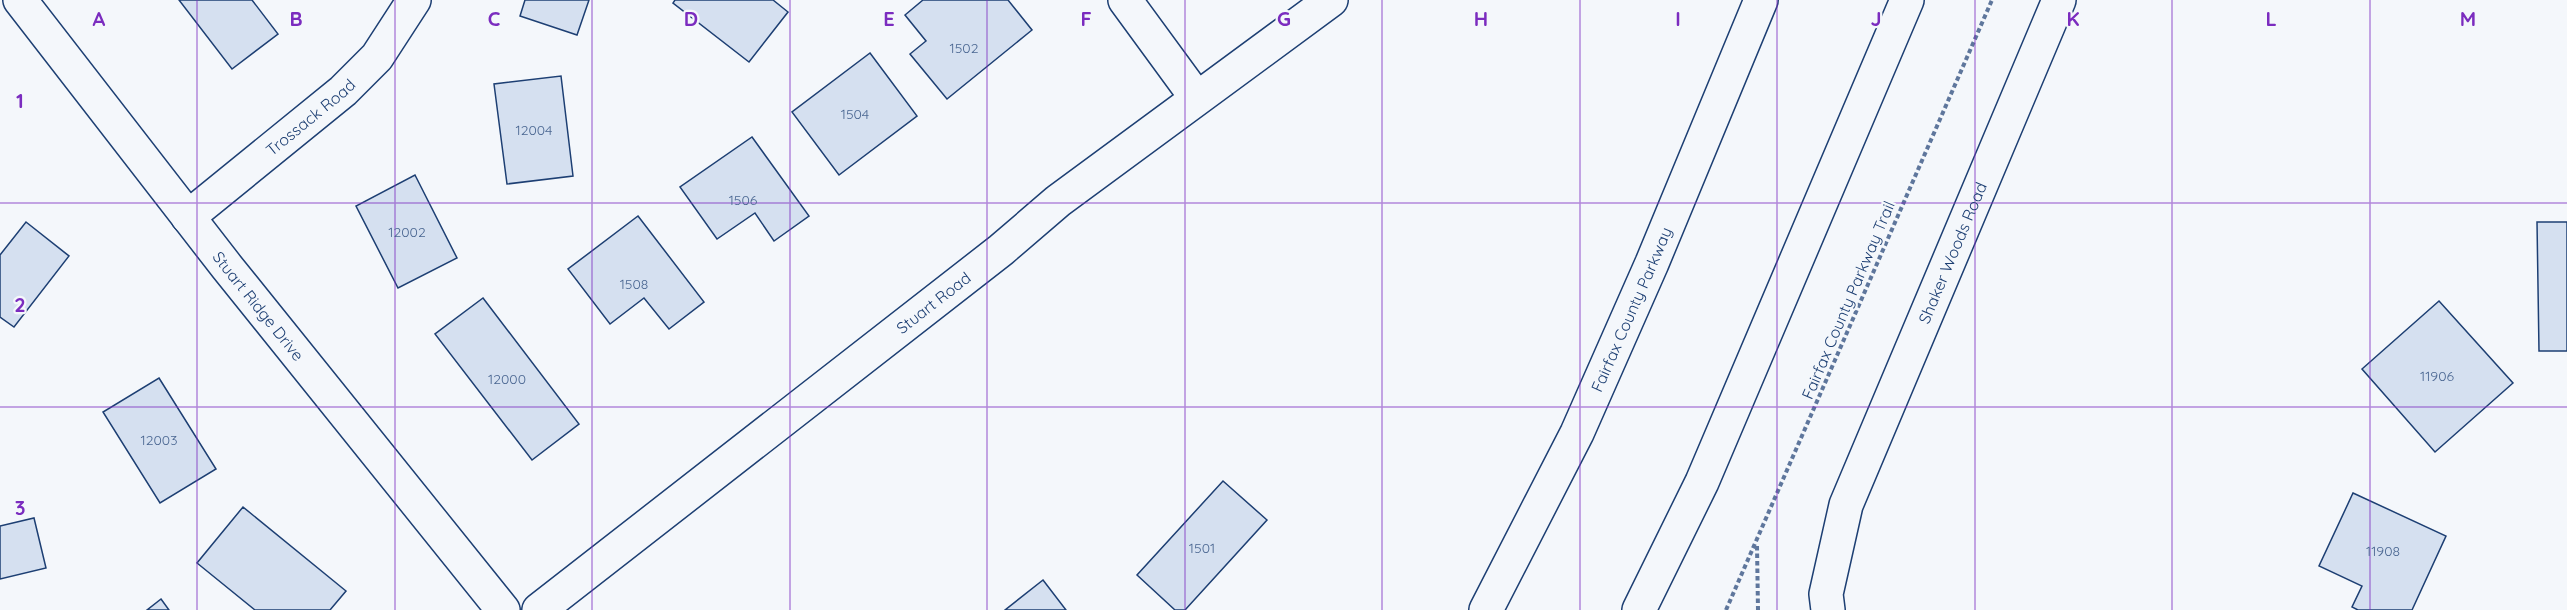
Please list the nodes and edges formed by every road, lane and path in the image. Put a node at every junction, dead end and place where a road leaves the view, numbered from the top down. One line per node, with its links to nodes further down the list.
1 (20, 0): 10 (main road, Stuart Ridge Drive)
2 (414, 0): 10 (main road, Trossack Road)
3 (1125, 0): 9 (main road)
4 (1331, 0): 9 (main road, Stuart Road)
5 (1761, 0): 14 (main road, Fairfax County Parkway)
6 (1907, 0): 15 (main road)
7 (1992, 0): 11 (path, Fairfax County Parkway Trail)
8 (2059, 0): 18 (main road, Shaker Woods Road)
9 (1196, 97): 13 (main road, Stuart Road)
10 (188, 217): 12 (main road, Stuart Ridge Drive)
11 (1757, 543): 16 (path, Fairfax County Parkway Trail); 17 (path)
12 (503, 610)
13 (539, 610)
14 (1486, 610)
15 (1639, 610)
16 (1726, 610)
17 (1758, 610)
18 (1828, 610)

